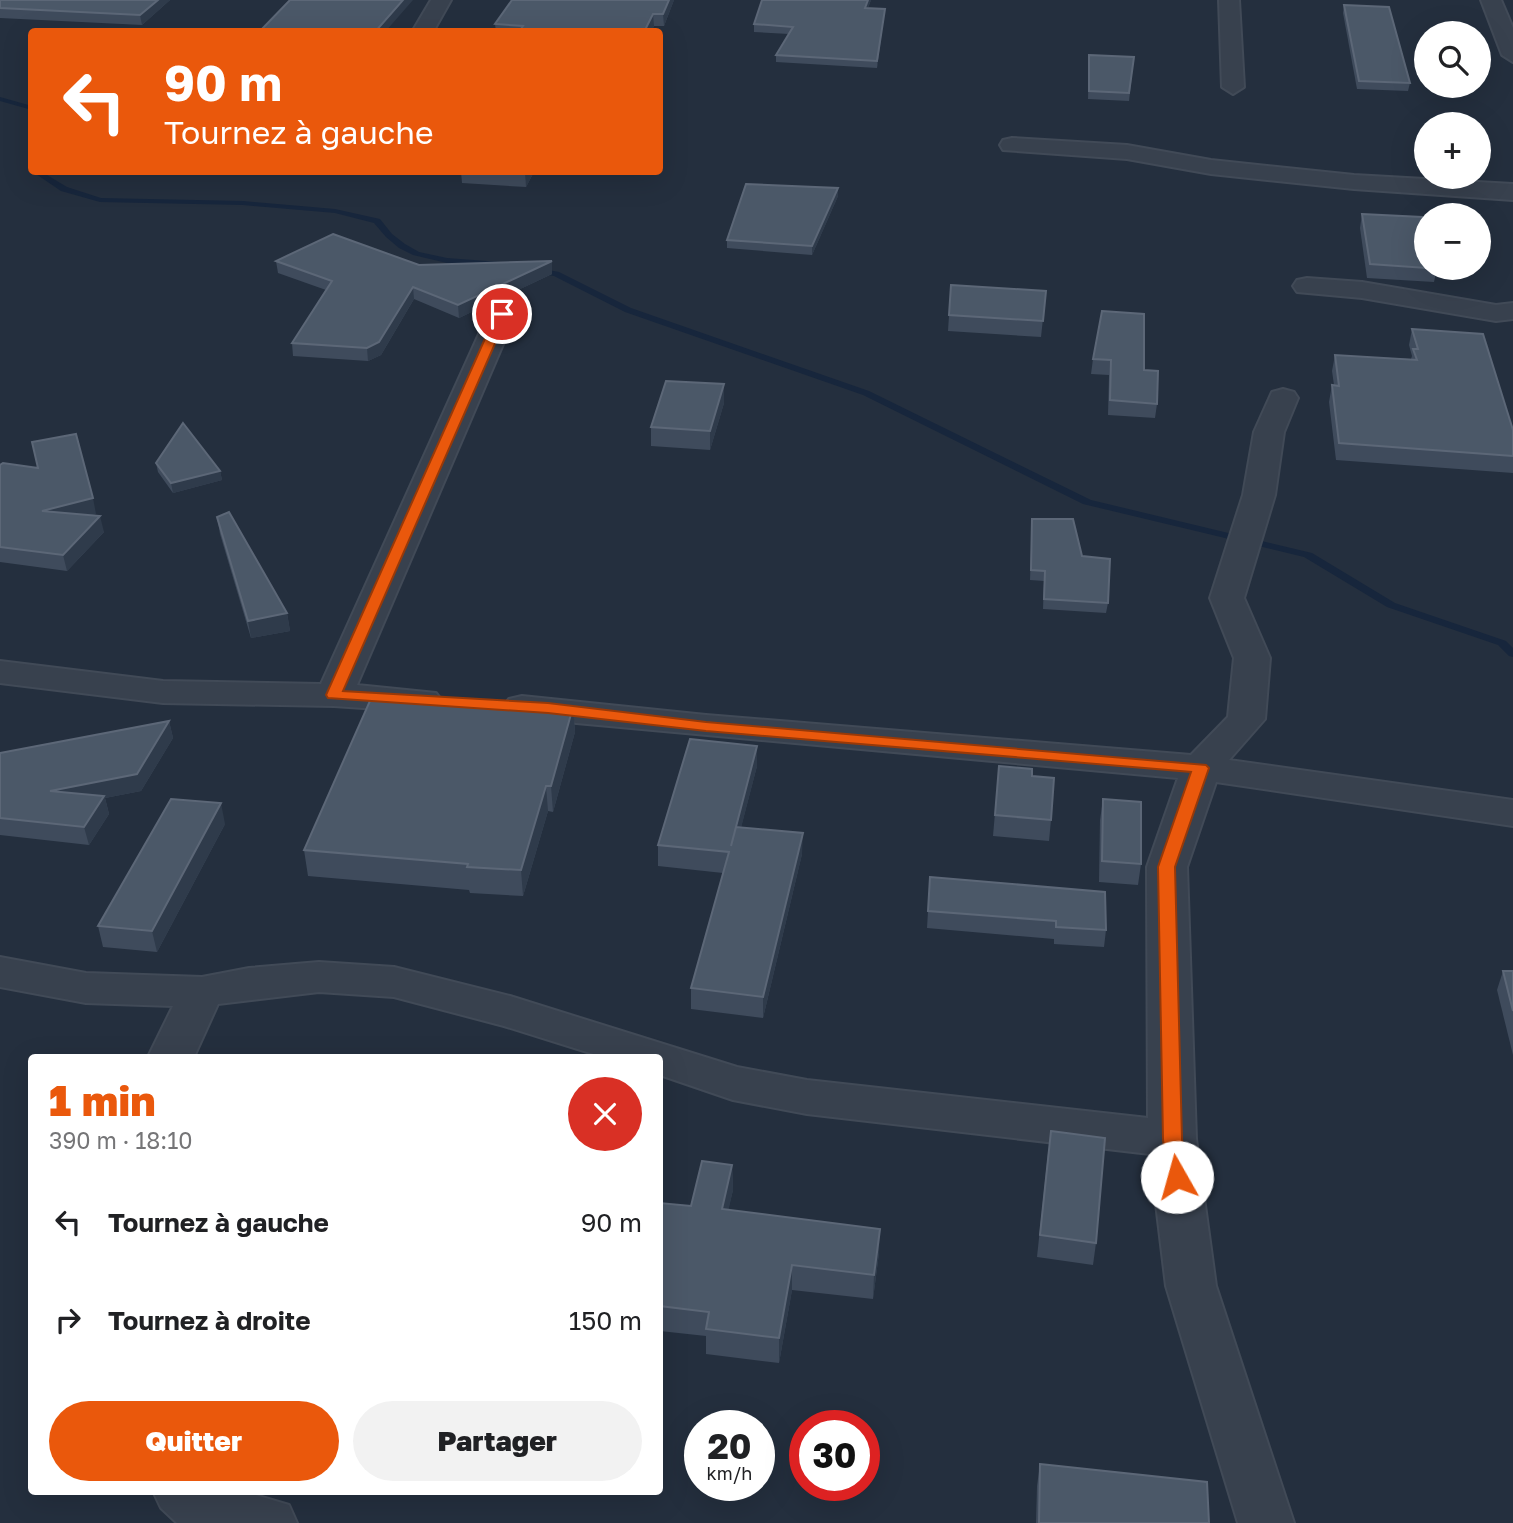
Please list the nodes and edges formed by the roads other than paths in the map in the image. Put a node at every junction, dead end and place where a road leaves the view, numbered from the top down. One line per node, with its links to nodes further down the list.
1 (441, 0): 4 (street)
2 (1229, 0): 6 (street)
3 (1491, 0): 5 (street)
4 (424, 28)
5 (1513, 55)
6 (1233, 87)
7 (1012, 145): 8 (street)
8 (1513, 192)
9 (1307, 286): 10 (street)
10 (1513, 311)
11 (502, 314): 14 (street)
12 (1283, 398): 15 (street)
13 (0, 672): 14 (street)
14 (334, 695): 15 (street)
15 (1201, 768): 16 (street); 22 (street)
16 (1513, 813)
17 (0, 972): 18 (street)
18 (201, 992): 19 (street); 20 (street)
19 (173, 1054)
20 (645, 1054)
21 (663, 1060): 22 (street)
22 (1172, 1139): 25 (street)
23 (185, 1495): 24 (street)
24 (269, 1523)
25 (1266, 1523)

